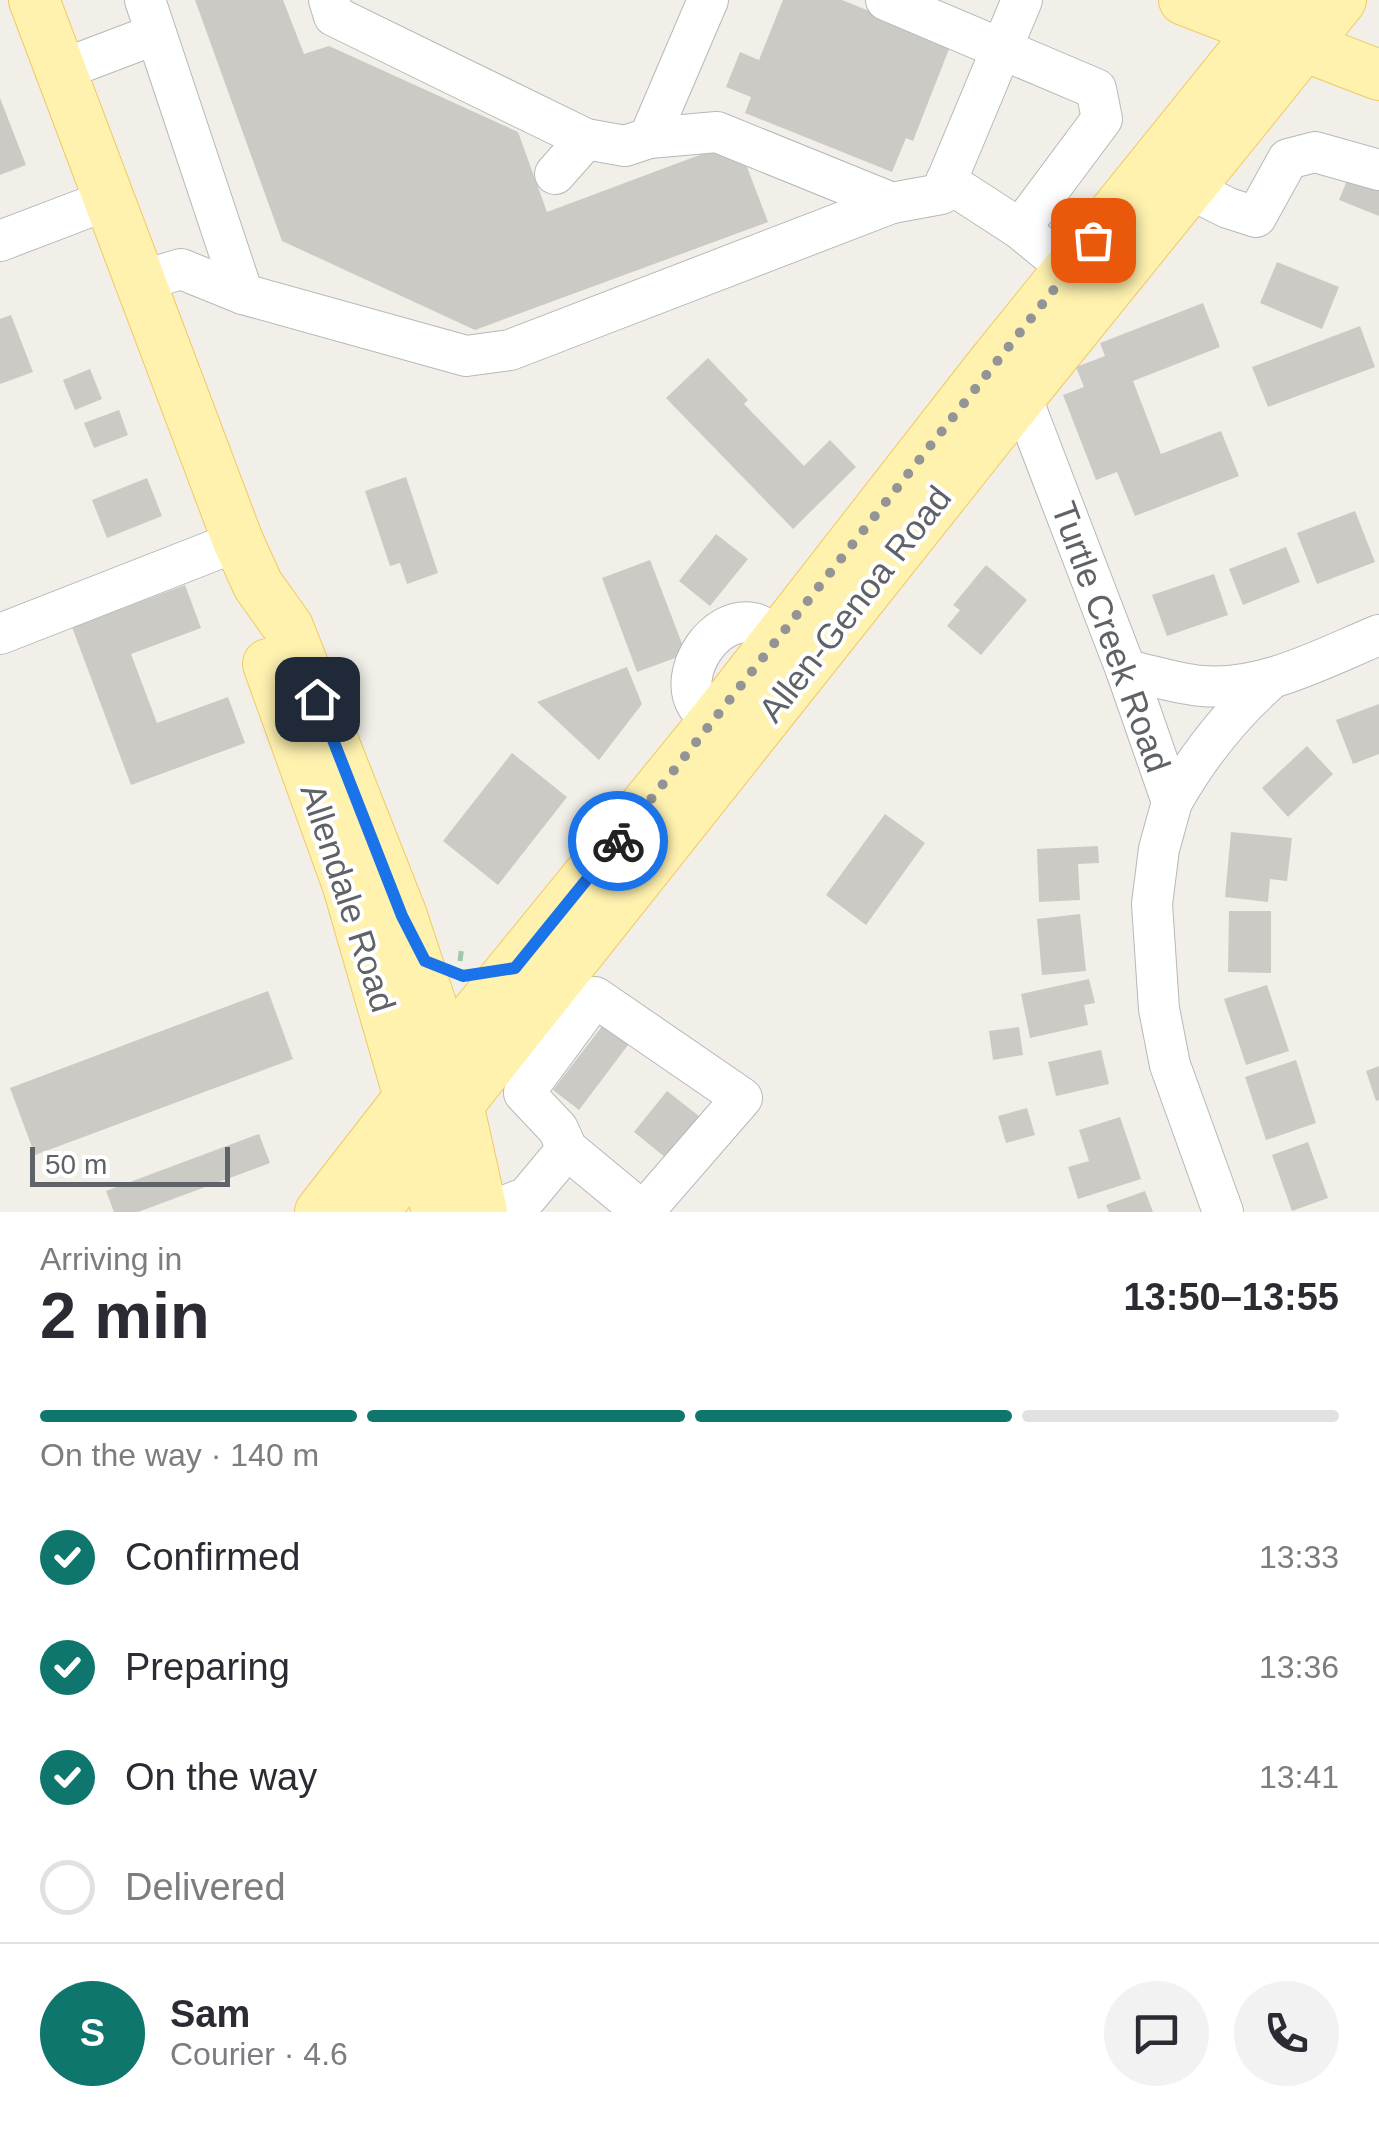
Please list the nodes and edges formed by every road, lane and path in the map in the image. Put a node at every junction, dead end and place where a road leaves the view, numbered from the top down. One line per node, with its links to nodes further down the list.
1 (34, 0): 11 (main road, Allendale Road)
2 (329, 0): 14 (street)
3 (708, 0): 13 (street)
4 (886, 0): 10 (street)
5 (1022, 0): 10 (street)
6 (1184, 0): 9 (main road)
7 (1341, 0): 9 (main road, Allen-Genoa Road)
8 (151, 17): 11 (street); 25 (street)
9 (1285, 25): 12 (main road); 18 (main road, Allen-Genoa Road); 23 (main road, Allen-Genoa Road)
10 (1000, 48): 17 (street); 21 (street)
11 (61, 70): 19 (main road, Allendale Road)
12 (1379, 75)
13 (649, 138): 14 (street); 20 (street)
14 (586, 139): 16 (street)
15 (1379, 170): 18 (street)
16 (556, 174)
17 (946, 180): 20 (street); 21 (street)
18 (1188, 188): 26 (main road, Allen-Genoa Road)
19 (110, 200): 22 (street); 24 (main road, Allendale Road)
20 (892, 203): 25 (street)
21 (1020, 229): 23 (street)
22 (0, 241)
23 (1069, 269): 26 (main road, Allen-Genoa Road)
24 (140, 281): 25 (street); 27 (main road, Allendale Road)
25 (243, 294)
26 (1005, 382): 30 (street, Turtle Creek Road); 32 (main road, Allen-Genoa Road); 32 (main road, Allen-Genoa Road)
27 (248, 563): 28 (street); 34 (main road, Allendale Road); 39 (main road, Allendale Road)
28 (0, 634)
29 (1379, 635): 31 (street)
30 (1126, 670): 31 (street); 33 (street, Turtle Creek Road)
31 (1271, 679): 33 (street)
32 (726, 726): 37 (main road, Allen-Genoa Road); 40 (main road, Allen-Genoa Road)
33 (1172, 802): 48 (street, Turtle Creek Road)
34 (402, 916): 37 (main road); 38 (main road, Allendale Road)
35 (462, 946): 36 (path)
36 (460, 960)
37 (515, 968): 38 (main road, Allen-Genoa Road)
38 (446, 1050): 39 (main road, Allen-Genoa Road); 40 (main road, Allendale Road)
39 (409, 1097): 41 (main road, Allendale Road); 43 (main road, Allen-Genoa Road)
40 (459, 1105): 41 (main road, Allen-Genoa Road); 46 (main road, Allendale Road)
41 (423, 1149): 44 (main road, Allen-Genoa Road); 45 (main road, Allendale Road)
42 (568, 1149): 46 (street); 47 (street); 47 (street)
43 (320, 1212)
44 (373, 1212)
45 (437, 1212)
46 (486, 1212)
47 (643, 1212)
48 (1223, 1212)

